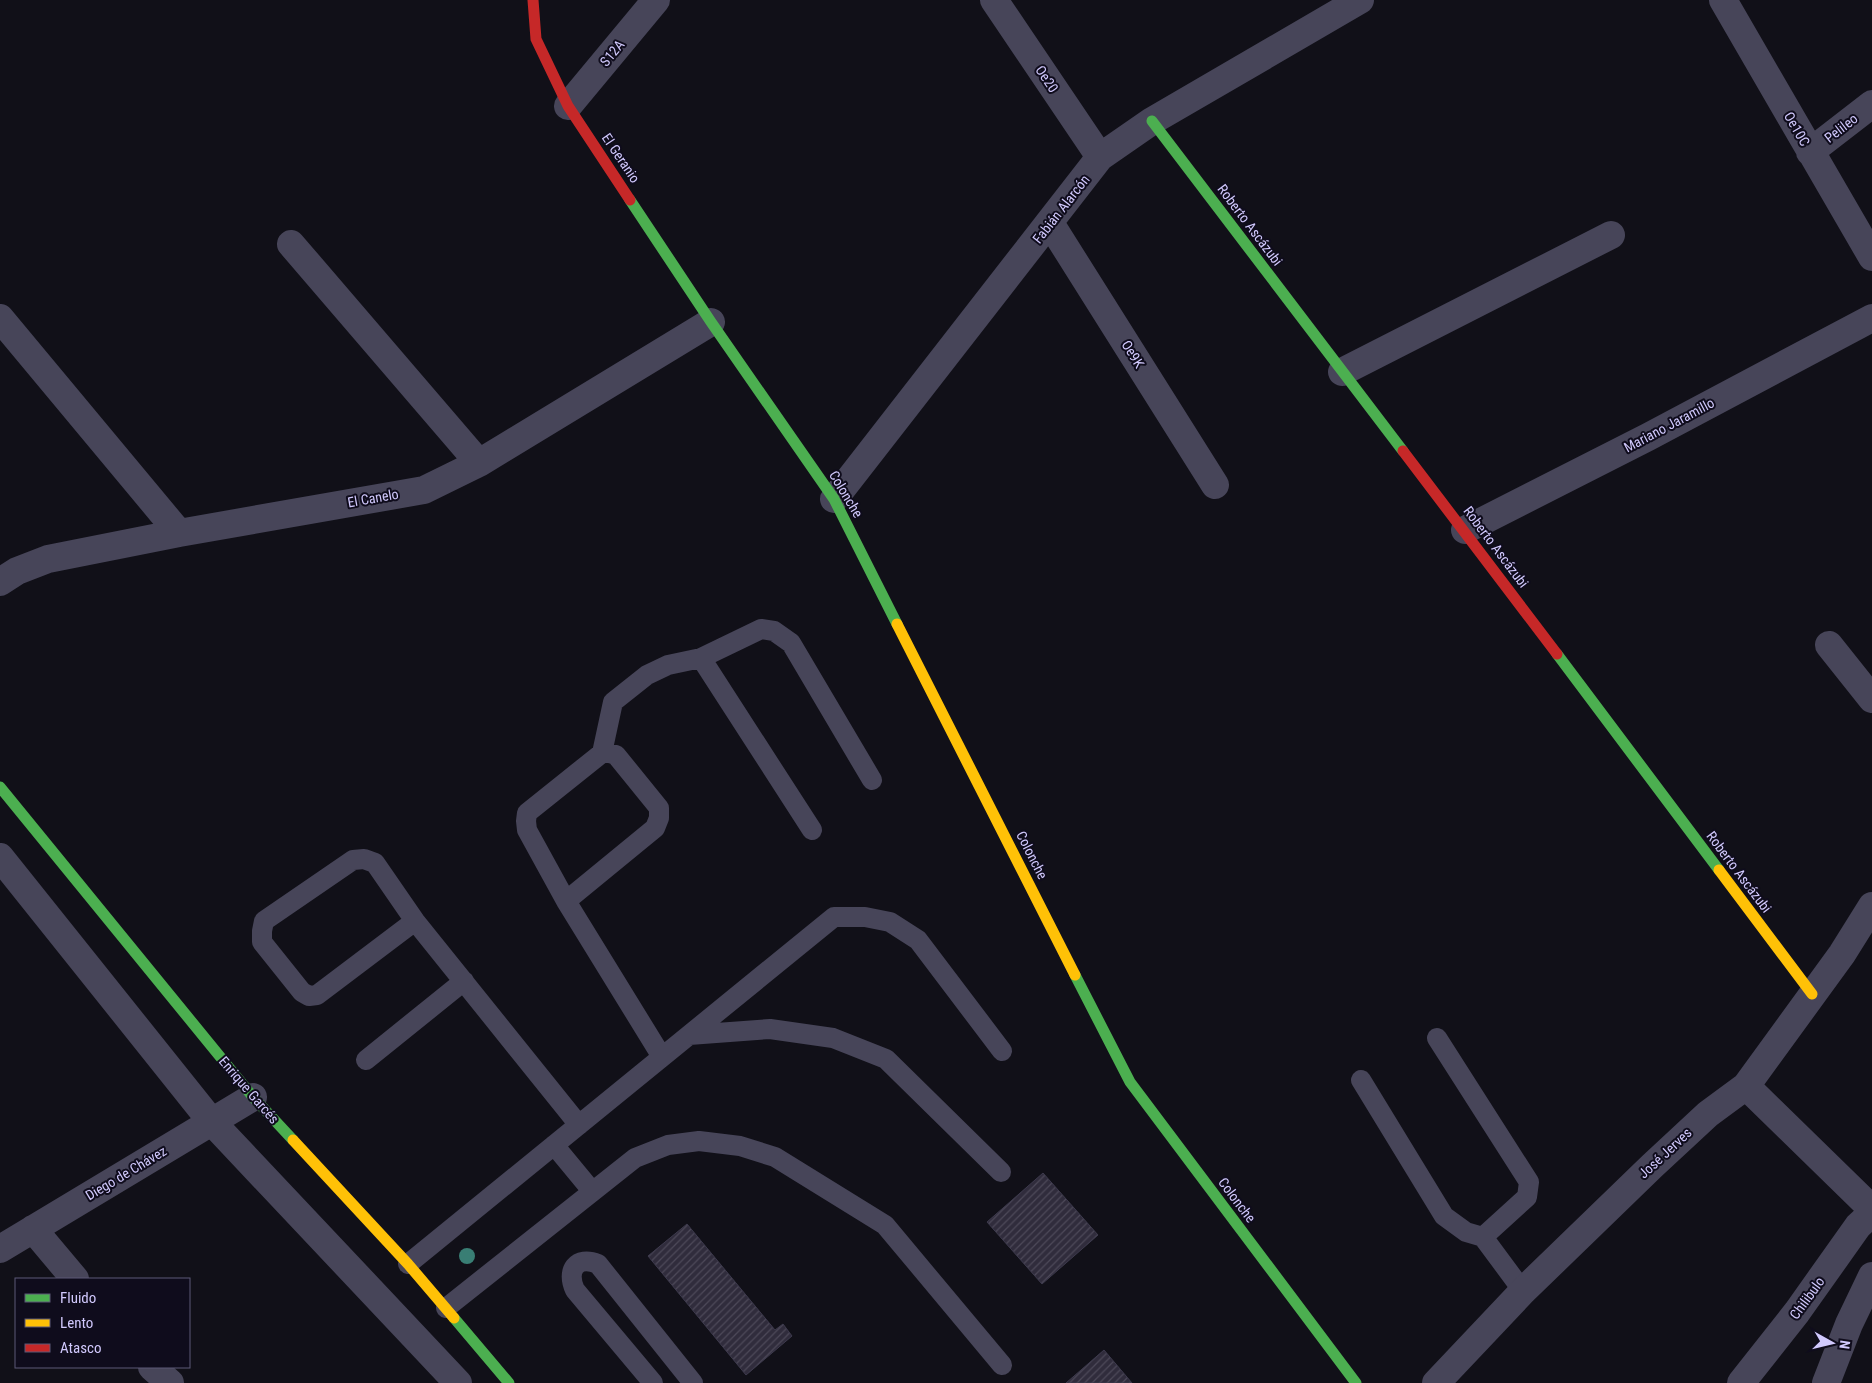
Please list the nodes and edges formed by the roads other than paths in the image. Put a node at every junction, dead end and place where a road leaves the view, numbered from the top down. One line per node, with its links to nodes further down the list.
1 (533, 0): 7 (street, El Geranio)
2 (656, 0): 7 (street, S12A)
3 (994, 0): 10 (street, Oe20)
4 (1360, 0): 8 (street, Fabián Alarcón)
5 (1723, 0): 9 (street, Oe10C)
6 (1872, 104): 9 (street, Pelileo)
7 (568, 106): 17 (street, El Geranio)
8 (1152, 121): 10 (street, Fabián Alarcón); 18 (street, Roberto Ascázubi)
9 (1810, 152): 14 (street, Oe10C)
10 (1100, 158): 11 (street, Fabián Alarcón)
11 (1050, 223): 20 (street, Oe9K); 21 (street, Fabián Alarcón)
12 (1611, 235): 18 (street)
13 (291, 244): 19 (street)
14 (1872, 257)
15 (0, 318): 23 (street)
16 (1872, 318): 22 (street, Mariano Jaramillo)
17 (711, 322): 19 (street, El Canelo); 21 (street, Colonche)
18 (1342, 372): 22 (street, Roberto Ascázubi)
19 (479, 463): 23 (street, El Canelo)
20 (1215, 485)
21 (834, 499): 68 (street, Colonche)
22 (1465, 530): 37 (street, Roberto Ascázubi)
23 (179, 533): 24 (street, El Canelo)
24 (0, 582)
25 (1829, 645): 27 (street)
26 (701, 658): 28 (lane); 29 (lane); 31 (lane)
27 (1872, 700)
28 (602, 754): 33 (lane); 33 (lane)
29 (872, 780)
30 (0, 787): 45 (street, Enrique Garcés)
31 (812, 830)
32 (0, 857): 46 (street)
33 (566, 902): 41 (lane)
34 (1872, 906): 37 (street, José Jerves)
35 (415, 922): 35 (lane); 36 (lane)
36 (464, 981): 42 (lane); 47 (lane)
37 (1812, 994): 44 (street, José Jerves)
38 (688, 1035): 40 (lane); 41 (lane); 49 (lane)
39 (1437, 1038): 54 (lane)
40 (1002, 1052)
41 (662, 1057): 47 (lane)
42 (366, 1060)
43 (1361, 1080): 54 (lane)
44 (1746, 1086): 51 (street); 59 (street, José Jerves)
45 (253, 1097): 46 (street, Diego de Chávez); 56 (street, Enrique Garcés)
46 (211, 1121): 53 (street, Diego de Chávez); 64 (street)
47 (579, 1124): 48 (lane)
48 (554, 1144): 50 (lane); 56 (lane)
49 (1001, 1172)
50 (592, 1191): 60 (lane); 61 (lane)
51 (1872, 1209)
52 (1872, 1213): 70 (street, Chilibulo)
53 (34, 1229): 55 (street, Diego de Chávez); 58 (street)
54 (1483, 1237): 59 (lane)
55 (0, 1249)
56 (408, 1264): 60 (street, Enrique Garcés)
57 (1872, 1276): 71 (street)
58 (75, 1278)
59 (1523, 1291): 69 (street, José Jerves)
60 (446, 1308): 65 (street, Enrique Garcés)
61 (1002, 1365)
62 (153, 1368): 63 (street)
63 (170, 1383)
64 (458, 1383)
65 (509, 1383)
66 (653, 1383): 67 (lane)
67 (693, 1383)
68 (1356, 1383)
69 (1436, 1383)
70 (1741, 1383)
71 (1826, 1383)

